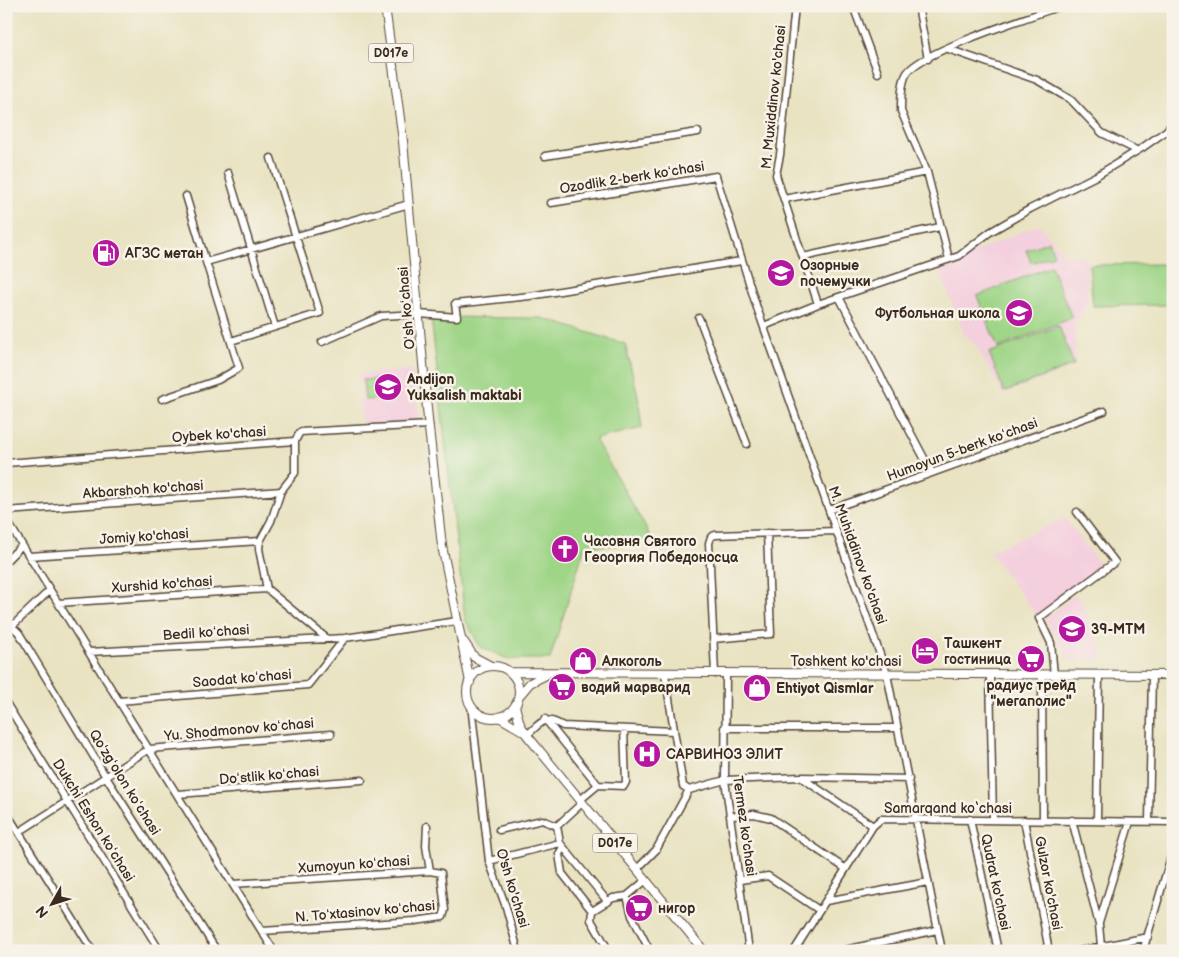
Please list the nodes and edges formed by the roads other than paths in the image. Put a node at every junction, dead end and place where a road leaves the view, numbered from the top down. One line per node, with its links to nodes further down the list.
1 (385, 6): 20 (main road, Oʻsh koʻchasi / D017e)
2 (795, 6): 18 (street, M. Muxiddinov ko'chasi)
3 (853, 6): 8 (street)
4 (918, 6): 7 (street)
5 (1062, 6): 6 (street)
6 (948, 48): 7 (street); 11 (street)
7 (928, 59): 14 (street)
8 (878, 73)
9 (1173, 123): 11 (street)
10 (698, 132): 12 (street)
11 (1136, 150): 25 (street)
12 (545, 156)
13 (271, 158): 22 (street)
14 (927, 172): 18 (street); 21 (street)
15 (228, 173): 23 (street)
16 (716, 176): 19 (street, Ozodlik 2-berk koʻchasi); 26 (street, M. Muhiddinov ko'chasi)
17 (186, 196): 27 (street)
18 (784, 200): 24 (street, M. Muxiddinov ko'chasi)
19 (551, 203)
20 (409, 204): 22 (street); 30 (main road, Oʻsh koʻchasi / D017e)
21 (940, 227): 24 (street); 25 (street)
22 (296, 236): 23 (street); 33 (street)
23 (250, 248): 27 (street); 33 (street)
24 (803, 257): 29 (street, M. Muxiddinov ko'chasi)
25 (949, 259): 28 (street)
26 (741, 261): 30 (street); 32 (street, M. Muhiddinov ko'chasi)
27 (206, 262): 34 (street)
28 (839, 298): 29 (street); 42 (street)
29 (818, 304): 32 (street)
30 (419, 314): 35 (street); 38 (main road, Oʻsh koʻchasi / D017e)
31 (699, 318): 40 (street)
32 (764, 326): 44 (street, M. Muhiddinov ko'chasi)
33 (275, 327): 34 (street)
34 (231, 340): 36 (street)
35 (322, 342)
36 (162, 399)
37 (1104, 411): 42 (street, Humoyun 5-berk koʻchasi)
38 (429, 425): 39 (street, Oybek ko'chasi); 57 (main road, Oʻsh koʻchasi / D017e)
39 (295, 441): 41 (street, Oybek ko'chasi); 43 (street)
40 (747, 444)
41 (6, 463)
42 (932, 473): 44 (street, Humoyun 5-berk koʻchasi)
43 (281, 491): 45 (street, Akbarshoh ko'chasi); 50 (street)
44 (829, 510): 48 (street, M. Muhiddinov ko'chasi)
45 (6, 511)
46 (1077, 512): 74 (street)
47 (6, 519): 51 (street)
48 (836, 531): 49 (street); 71 (street, M. Muhiddinov ko'chasi)
49 (767, 533): 63 (street); 63 (street)
50 (260, 541): 52 (street, Jomiy ko'chasi); 54 (street)
51 (22, 545): 52 (street); 53 (street)
52 (29, 556): 55 (street)
53 (6, 561)
54 (267, 589): 56 (street, Xurshid ko'chasi); 61 (street)
55 (50, 590): 56 (street); 58 (street)
56 (58, 604): 64 (street)
57 (457, 620): 59 (main road, Oʻsh koʻchasi / D017e); 62 (street, Bedil koʻchasi)
58 (12, 626): 60 (street); 93 (street, Qoʻzgʻolon koʻchasi)
59 (459, 631): 65 (main road, D017e); 78 (main road, D017e)
60 (6, 632)
61 (324, 637): 62 (street, Bedil koʻchasi); 64 (street, Bedil koʻchasi)
62 (345, 638): 80 (street, Saodat koʻchasi)
63 (713, 639): 69 (street)
64 (89, 652): 80 (street)
65 (491, 666): 66 (main road, D017e); 78 (main road)
66 (509, 672): 67 (main road, Toshkent ko'chasi); 79 (main road)
67 (550, 674): 68 (main road, Toshkent ko'chasi); 79 (main road)
68 (665, 674): 69 (main road, Toshkent ko'chasi); 89 (street)
69 (715, 674): 70 (main road, Toshkent ko'chasi)
70 (726, 674): 71 (main road, Toshkent ko'chasi); 86 (street, Termez ko'chasi)
71 (887, 674): 72 (main road, Toshkent ko'chasi); 87 (street, M. Muhiddinov ko'chasi)
72 (990, 674): 73 (main road, Toshkent ko'chasi); 107 (street)
73 (1042, 675): 74 (main road, Toshkent ko'chasi); 109 (street)
74 (1054, 675): 75 (main road, Toshkent ko'chasi)
75 (1099, 675): 77 (main road, Toshkent ko'chasi); 111 (street)
76 (1173, 675): 77 (main road, Toshkent ko'chasi)
77 (1152, 676): 112 (street)
78 (470, 682): 82 (main road, D017e)
79 (519, 696): 83 (main road)
80 (119, 701): 92 (street)
81 (6, 703): 101 (street, Dukchi Eshon koʻchasi)
82 (472, 705): 84 (main road, D017e); 123 (street, O'sh ko'chasi)
83 (515, 706): 84 (main road); 91 (main road, D017e)
84 (499, 717): 91 (main road, D017e)
85 (545, 719): 88 (street); 91 (street); 98 (street)
86 (724, 728): 87 (street); 97 (street, Termez ko'chasi)
87 (897, 728): 95 (street, M. Muhiddinov ko'chasi)
88 (624, 730): 89 (street); 98 (street)
89 (674, 731): 99 (street)
90 (331, 734): 92 (street, Yu. Shodmonov koʻchasi)
91 (526, 735): 102 (main road, D017e)
92 (149, 749): 93 (street); 100 (street)
93 (106, 777): 101 (street); 144 (street, Qoʻzgʻolon koʻchasi)
94 (801, 778): 95 (street); 97 (street); 118 (street)
95 (909, 779): 105 (street, M. Muhiddinov ko'chasi)
96 (362, 780): 100 (street, Doʻstlik koʻchasi)
97 (725, 780): 99 (street); 104 (street, Termez ko'chasi)
98 (598, 785): 102 (street)
99 (689, 790): 124 (street)
100 (178, 794): 130 (street)
101 (67, 801): 120 (street); 143 (street, Dukchi Eshon koʻchasi)
102 (581, 801): 117 (street); 124 (main road, D017e)
103 (6, 812): 115 (street)
104 (732, 816): 125 (street); 128 (street, Termez ko'chasi)
105 (917, 818): 106 (street, Samarqand ko‘chasi); 118 (street, Samarqand ko‘chasi); 129 (street, M. Muhiddinov ko'chasi)
106 (970, 819): 107 (street, Samarqand ko‘chasi); 153 (street, Qudrat ko'chasi)
107 (993, 820): 108 (street, Samarqand ko‘chasi)
108 (1024, 820): 109 (street, Samarqand ko‘chasi); 154 (street, Gulzor ko'chasi)
109 (1043, 820): 110 (street, Samarqand ko‘chasi)
110 (1072, 820): 111 (street, Samarqand ko‘chasi); 136 (street)
111 (1096, 820): 113 (street, Samarqand ko‘chasi)
112 (1148, 821): 113 (street, Samarqand ko‘chasi); 114 (street, Samarqand ko‘chasi)
113 (1130, 822): 136 (street)
114 (1173, 822)
115 (10, 823): 120 (street)
116 (427, 826): 126 (street, Xumoyun koʻchasi)
117 (557, 826): 119 (street); 121 (street)
118 (873, 826): 125 (street, Samarqand ko‘chasi)
119 (499, 830)
120 (19, 832): 142 (street)
121 (561, 845): 123 (street); 133 (street); 135 (street)
122 (1173, 850): 139 (street)
123 (489, 861): 146 (street, O'sh ko'chasi)
124 (637, 869): 127 (main road, D017e)
125 (846, 869): 132 (street, Samarqand ko‘chasi)
126 (430, 871): 130 (street, Xumoyun koʻchasi); 138 (street, N. Toʻxtasinov koʻchasi)
127 (646, 880): 131 (street); 148 (main road, D017e)
128 (740, 880): 134 (street); 149 (street, Termez ko'chasi)
129 (928, 882): 132 (street); 137 (street, M. Muhiddinov ko'chasi)
130 (233, 884): 138 (street)
131 (627, 896): 133 (street); 141 (street)
132 (826, 901): 134 (street, Samarqand ko‘chasi)
133 (608, 902): 135 (street)
134 (819, 910): 150 (street, Samarqand ko‘chasi)
135 (592, 911): 147 (street)
136 (1099, 925): 140 (street)
137 (937, 930): 151 (street); 152 (street, M. Muhiddinov ko'chasi)
138 (262, 931): 145 (street)
139 (1148, 937): 140 (street); 156 (street)
140 (1101, 946): 155 (street)
141 (648, 950)
142 (94, 951)
143 (160, 951)
144 (217, 951)
145 (274, 951)
146 (518, 951)
147 (609, 951)
148 (704, 951)
149 (749, 951)
150 (794, 951)
151 (840, 951)
152 (942, 951)
153 (998, 951)
154 (1049, 951)
155 (1078, 951)
156 (1144, 951)

